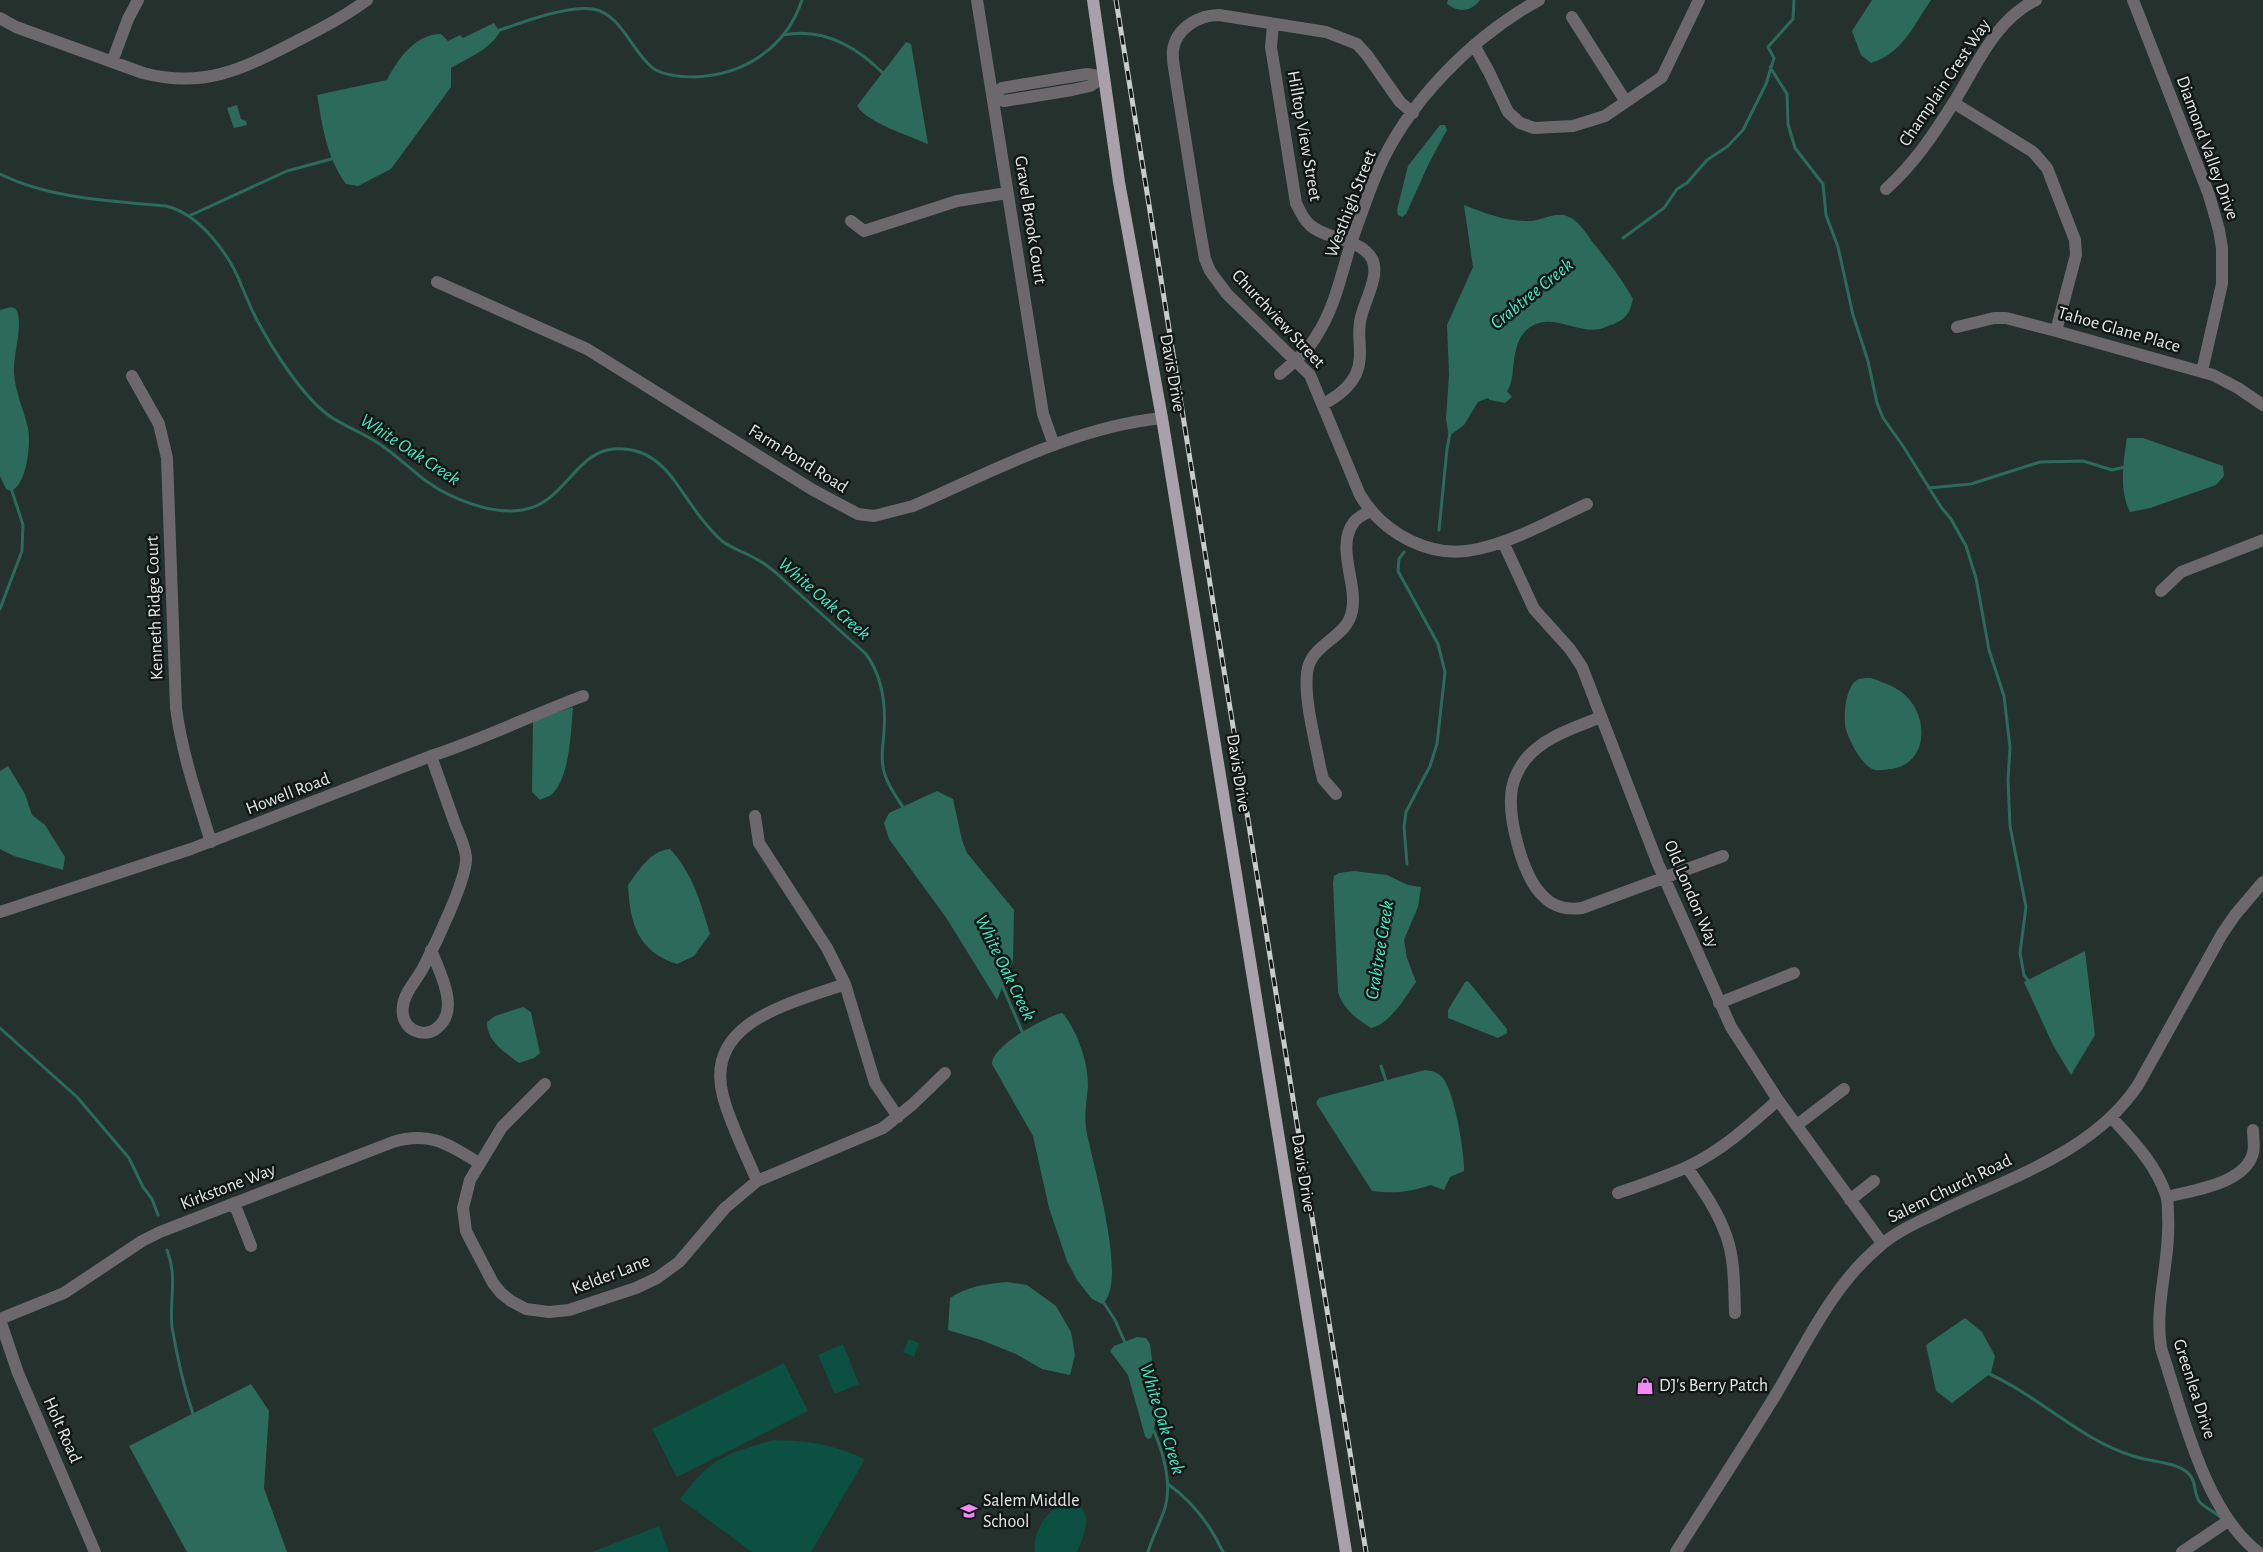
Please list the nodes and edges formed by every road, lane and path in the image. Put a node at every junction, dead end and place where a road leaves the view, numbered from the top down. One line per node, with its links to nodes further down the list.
1 (138, 0): 13 (street)
2 (367, 0): 13 (street)
3 (977, 0): 15 (street, Gravel Brook Court)
4 (1093, 0): 14 (main road, Davis Drive)
5 (1539, 0): 12 (street, Westhigh Street)
6 (1699, 0): 16 (street)
7 (2036, 0): 17 (street, Champlain Crest Way)
8 (2133, 0): 27 (street, Diamond Valley Drive)
9 (1572, 17): 16 (street)
10 (0, 18): 13 (street)
11 (1272, 24): 18 (street, Churchview Street); 22 (street, Hilltop View Street); 26 (street, Churchview Street)
12 (1474, 46): 16 (street); 18 (street, Westhigh Street)
13 (112, 62)
14 (1104, 77): 15 (street); 32 (main road, Davis Drive)
15 (993, 96): 20 (street, Gravel Brook Court)
16 (1626, 102)
17 (1954, 103): 19 (street, Champlain Crest Way); 25 (street)
18 (1413, 113): 22 (street, Westhigh Street)
19 (1886, 189)
20 (1007, 193): 21 (street); 33 (street, Gravel Brook Court)
21 (850, 221)
22 (1351, 243): 26 (street, Westhigh Street); 30 (street, Hilltop View Street)
23 (437, 282): 33 (street, Farm Pond Road)
24 (1957, 327): 25 (street, Tahoe Glane Place)
25 (2056, 331): 27 (street, Tahoe Glane Place)
26 (1295, 360): 28 (street, Westhigh Street); 30 (street, Churchview Street)
27 (2202, 371): 31 (street, Tahoe Glane Place)
28 (1280, 374)
29 (132, 376): 44 (street, Kenneth Ridge Court)
30 (1323, 404): 35 (street, Churchview Street)
31 (2263, 406)
32 (1162, 418): 33 (street, Farm Pond Road); 75 (main road, Davis Drive)
33 (1054, 445)
34 (1587, 504): 37 (street, Churchview Street)
35 (1370, 511): 37 (street, Churchview Street); 42 (street)
36 (2263, 540): 38 (street)
37 (1503, 542): 40 (street, Old London Way)
38 (2161, 591)
39 (583, 696): 41 (street, Howell Road)
40 (1601, 717): 46 (street, Old London Way); 46 (street)
41 (431, 756): 44 (street, Howell Road); 49 (street)
42 (1336, 794)
43 (756, 816): 51 (street)
44 (211, 842): 48 (street, Howell Road)
45 (1723, 856): 46 (street)
46 (1664, 877): 52 (street, Old London Way)
47 (2263, 882): 58 (street, Salem Church Road)
48 (0, 912)
49 (431, 950): 49 (street)
50 (1794, 973): 52 (street)
51 (845, 984): 57 (street); 63 (street)
52 (1719, 1003): 56 (street, Old London Way)
53 (945, 1073): 57 (street, Kelder Lane)
54 (545, 1084): 61 (street, Kelder Lane)
55 (1844, 1089): 59 (street)
56 (1778, 1100): 59 (street, Old London Way); 62 (street)
57 (898, 1117): 63 (street, Kelder Lane)
58 (2111, 1117): 66 (street, Greenlea Drive); 69 (street, Salem Church Road)
59 (1797, 1125): 67 (street, Old London Way)
60 (2253, 1130): 66 (street)
61 (480, 1163): 63 (street, Kelder Lane); 68 (street, Kirkstone Way)
62 (1687, 1167): 65 (street); 71 (street)
63 (757, 1181)
64 (1874, 1181): 67 (street)
65 (1618, 1193)
66 (2167, 1197): 73 (street, Greenlea Drive)
67 (1850, 1200): 69 (street, Old London Way)
68 (234, 1203): 70 (street); 72 (street, Kirkstone Way)
69 (1882, 1244): 76 (street, Salem Church Road)
70 (251, 1246)
71 (1735, 1313)
72 (0, 1320): 74 (street, Holt Road)
73 (2228, 1521): 77 (street); 78 (street, Greenlea Drive)
74 (95, 1552)
75 (1346, 1552)
76 (1676, 1552)
77 (2182, 1552)
78 (2258, 1552)

